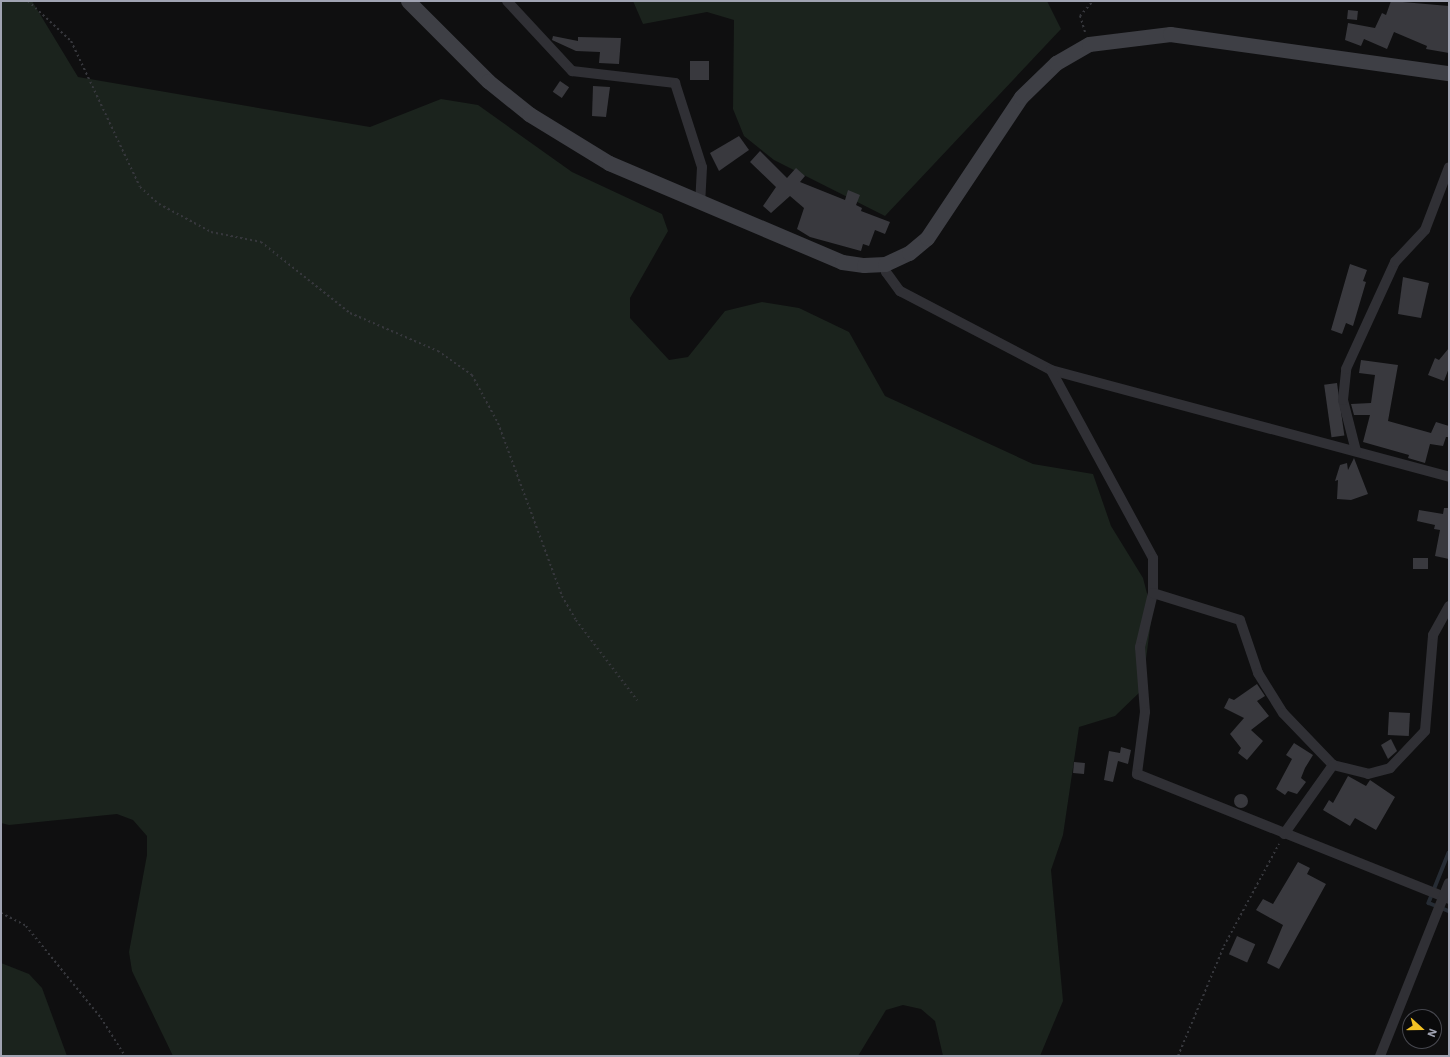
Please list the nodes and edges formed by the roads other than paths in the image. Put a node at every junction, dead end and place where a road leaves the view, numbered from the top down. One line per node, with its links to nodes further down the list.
1 (408, 1): 5 (street)
2 (507, 1): 5 (street)
3 (1449, 73): 6 (street)
4 (1449, 167): 8 (street)
5 (700, 200): 6 (street)
6 (885, 264): 7 (street)
7 (1051, 370): 8 (street); 10 (street)
8 (1356, 451): 9 (street)
9 (1449, 477)
10 (1153, 593): 12 (street); 13 (street)
11 (1449, 606): 12 (street)
12 (1333, 765): 13 (street)
13 (1284, 834): 15 (street)
14 (1449, 883): 15 (street)
15 (1443, 899): 16 (street)
16 (1380, 1056)

